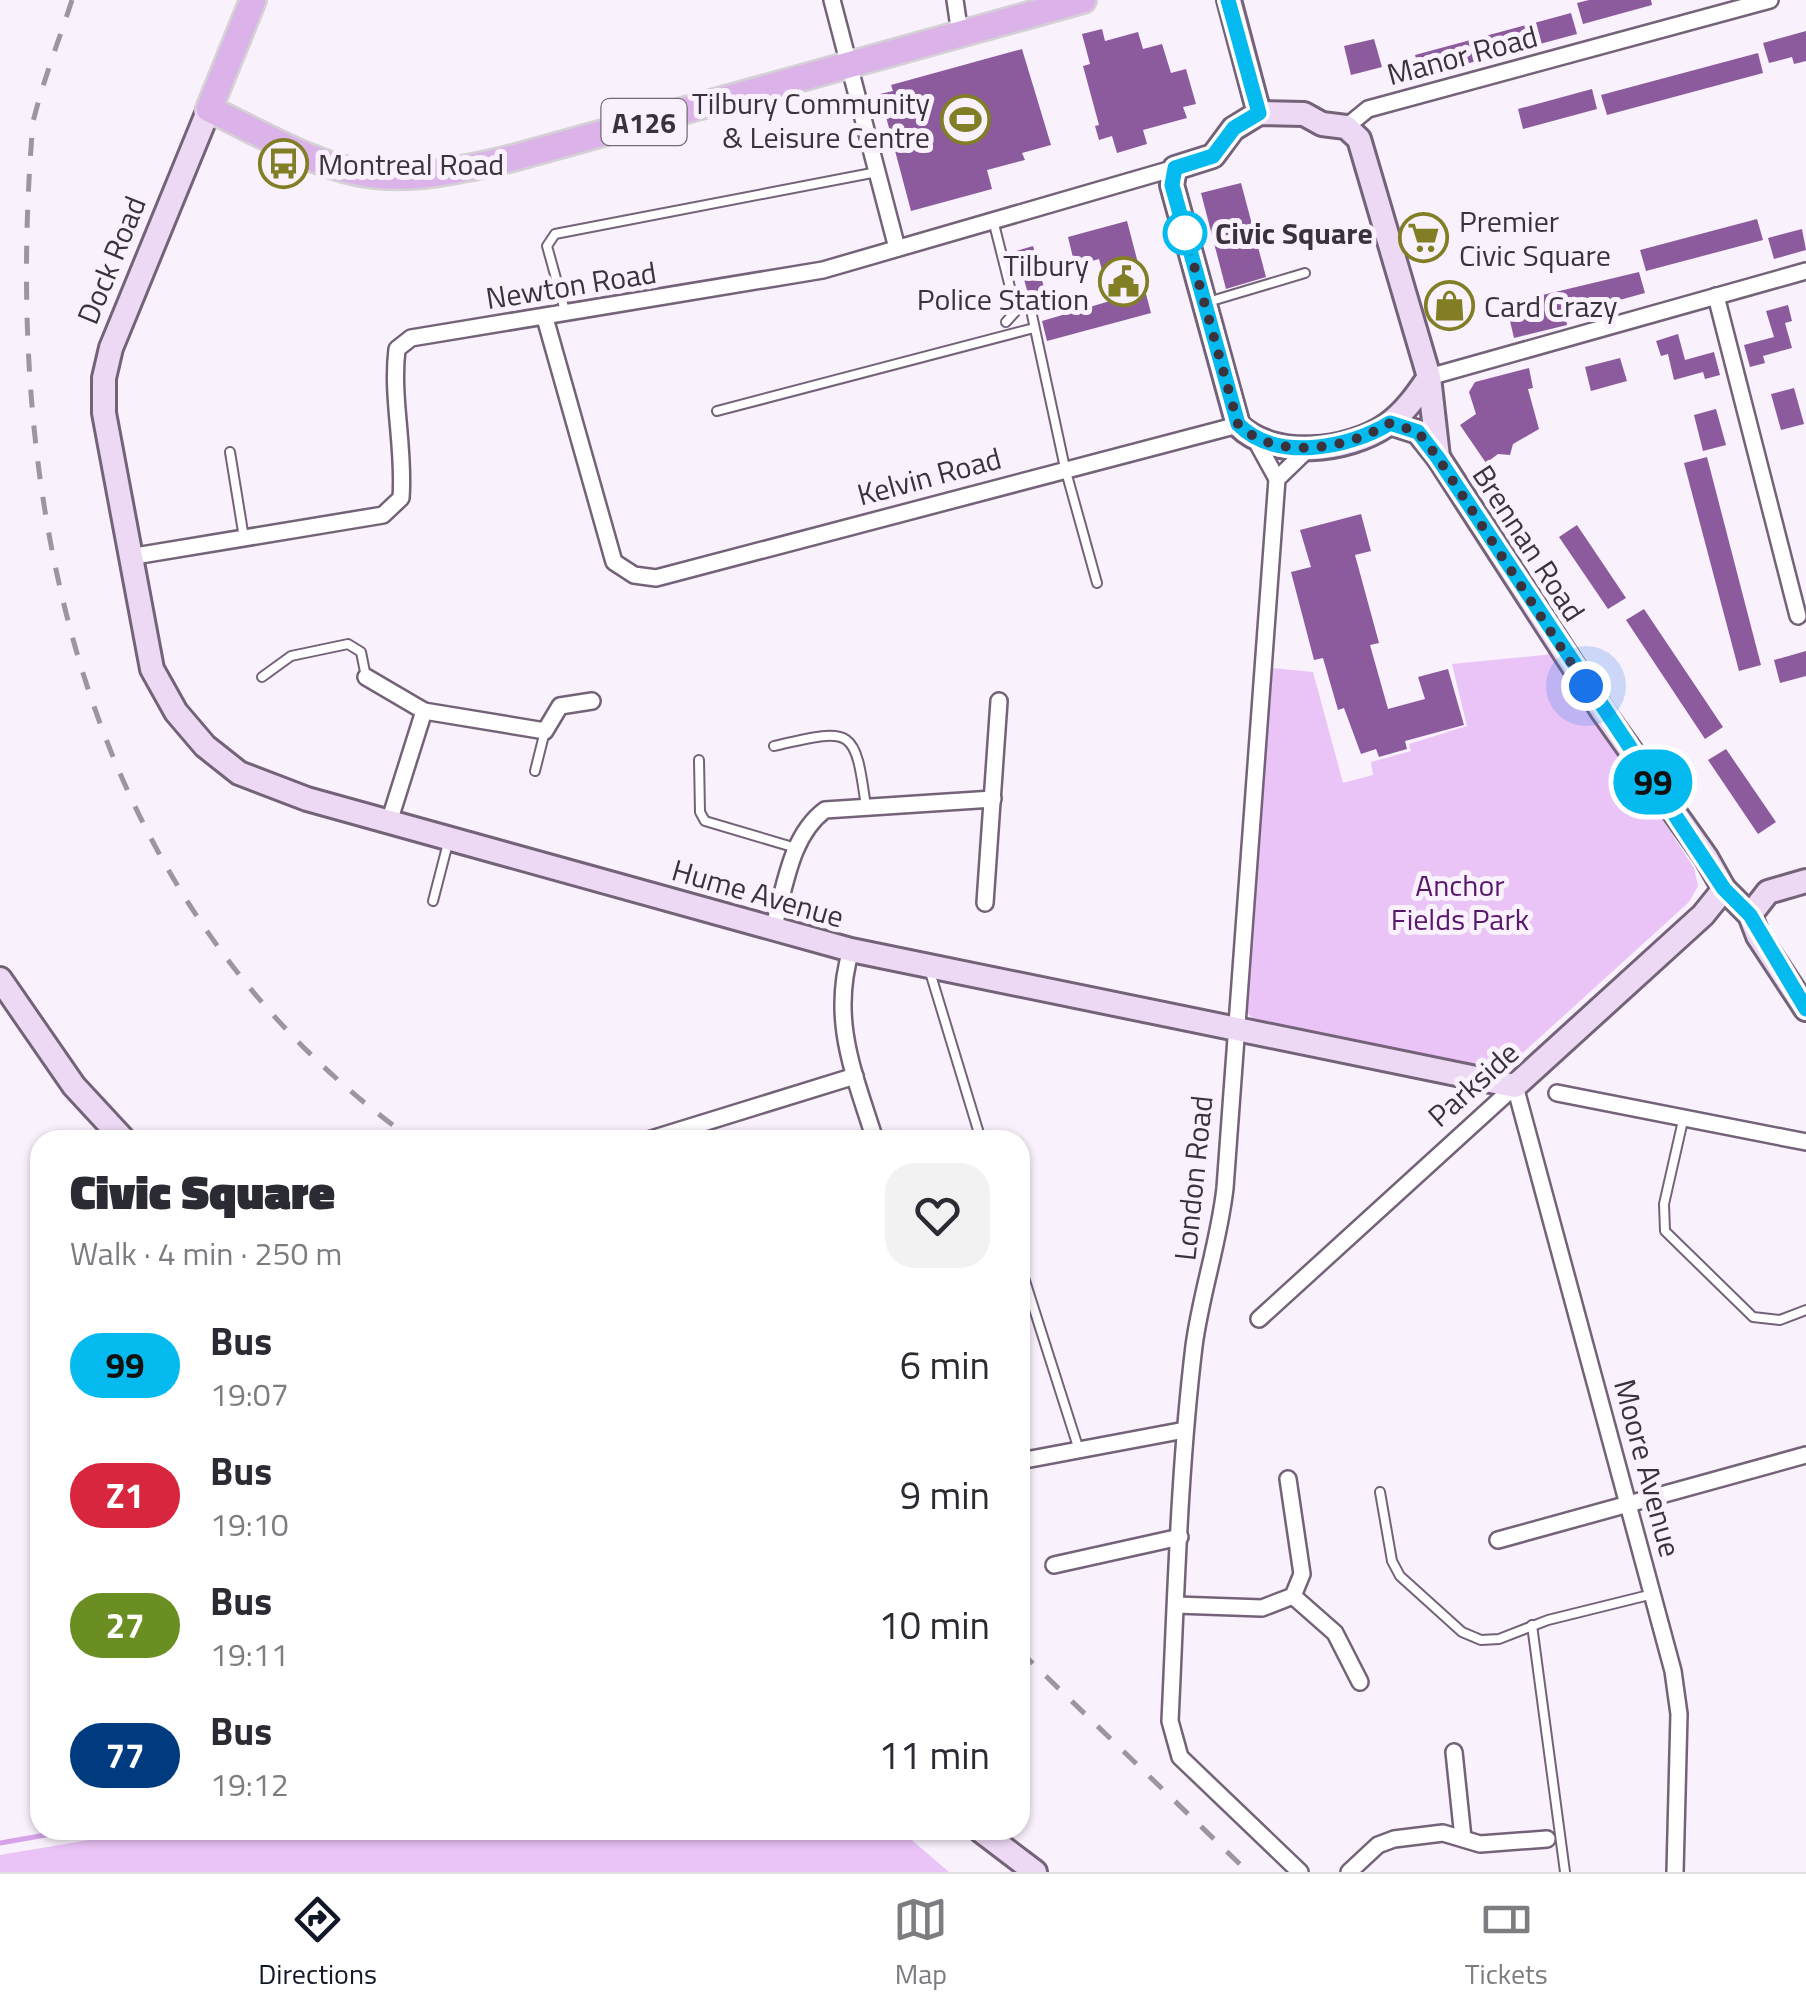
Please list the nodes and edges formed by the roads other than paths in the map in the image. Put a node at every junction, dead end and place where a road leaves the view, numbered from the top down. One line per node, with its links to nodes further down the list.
1 (254, 0): 9 (main road, Dock Road)
2 (832, 0): 8 (street)
3 (955, 0): 7 (street)
4 (1083, 0): 7 (main road, A126)
5 (1228, 0): 10 (street)
6 (1770, 0): 11 (street, Manor Road)
7 (960, 34): 8 (main road, A126)
8 (850, 64): 9 (main road, A126); 13 (street)
9 (209, 109): 35 (street, Dock Road)
10 (1259, 113): 11 (street); 12 (street)
11 (1346, 126): 25 (street)
12 (1175, 168): 14 (street, Newton Road); 19 (street)
13 (877, 172): 15 (street); 20 (lane)
14 (993, 220): 15 (street, Newton Road); 23 (lane)
15 (897, 248): 20 (street, Newton Road)
16 (1806, 271): 18 (street)
17 (1305, 273): 19 (lane)
18 (1716, 296): 25 (street); 37 (street)
19 (1204, 303): 28 (street)
20 (566, 315): 22 (street, Newton Road)
21 (1032, 316): 24 (lane)
22 (546, 318): 32 (street, Kelvin Road); 34 (street, Newton Road)
23 (1006, 322)
24 (1034, 328): 26 (lane); 32 (lane)
25 (1429, 377): 27 (street); 31 (street)
26 (717, 411)
27 (1390, 423): 29 (street); 31 (street, Brennan Road)
28 (1246, 431): 29 (street); 32 (street, Kelvin Road); 33 (street)
29 (1308, 449): 33 (street)
30 (230, 452): 34 (lane)
31 (1438, 458): 54 (street, Brennan Road)
32 (1065, 468): 36 (lane)
33 (1277, 480): 63 (street, London Road)
34 (244, 538): 35 (street, Newton Road)
35 (129, 558): 50 (street, Hume Avenue)
36 (1097, 583)
37 (1798, 587): 38 (street)
38 (1798, 616)
39 (262, 677): 40 (lane)
40 (366, 677): 43 (street)
41 (592, 701): 44 (street)
42 (1000, 701): 48 (street)
43 (424, 712): 44 (street); 50 (street)
44 (545, 731): 47 (lane)
45 (774, 746): 49 (lane)
46 (699, 760): 52 (lane)
47 (535, 771)
48 (993, 799): 49 (street); 56 (street)
49 (866, 807): 52 (street)
50 (389, 822): 51 (street, Hume Avenue)
51 (449, 838): 55 (lane); 58 (street, Hume Avenue)
52 (796, 848): 58 (street)
53 (1806, 881): 57 (street)
54 (1724, 889): 57 (street, Brennan Road); 65 (street, Parkside)
55 (432, 901)
56 (985, 903)
57 (1750, 915): 62 (street, Brennan Road)
58 (774, 928): 59 (street, Hume Avenue)
59 (850, 950): 60 (street, Hume Avenue); 64 (street)
60 (928, 969): 63 (street, Hume Avenue); 71 (lane)
61 (0, 979): 68 (street)
62 (1806, 1008)
63 (1234, 1025): 65 (street, Hume Avenue); 76 (street, London Road)
64 (855, 1076): 69 (street); 70 (street)
65 (1515, 1086): 75 (street, Parkside); 82 (street, Moore Avenue)
66 (1558, 1094): 67 (street)
67 (1684, 1116): 72 (street); 74 (lane)
68 (115, 1130)
69 (680, 1130)
70 (872, 1130)
71 (978, 1130)
72 (1806, 1142)
73 (1030, 1296): 77 (lane)
74 (1806, 1310)
75 (1259, 1319)
76 (1185, 1430): 77 (street); 83 (street, London Road)
77 (1079, 1450): 79 (street)
78 (1806, 1456): 82 (street)
79 (1030, 1459)
80 (1288, 1479): 87 (street)
81 (1380, 1492): 89 (lane)
82 (1628, 1503): 84 (street); 86 (street, Moore Avenue)
83 (1180, 1537): 85 (street); 88 (street, London Road)
84 (1498, 1540)
85 (1054, 1565)
86 (1654, 1594): 89 (lane); 99 (street, Moore Avenue)
87 (1292, 1596): 88 (street); 90 (street)
88 (1176, 1606): 96 (street, London Road)
89 (1532, 1625): 98 (lane)
90 (1360, 1682)
91 (1454, 1752): 92 (street)
92 (1463, 1838): 94 (street); 97 (street)
93 (993, 1840): 95 (street)
94 (1547, 1840)
95 (1036, 1872)
96 (1300, 1872)
97 (1349, 1872)
98 (1565, 1872)
99 (1676, 1872)

